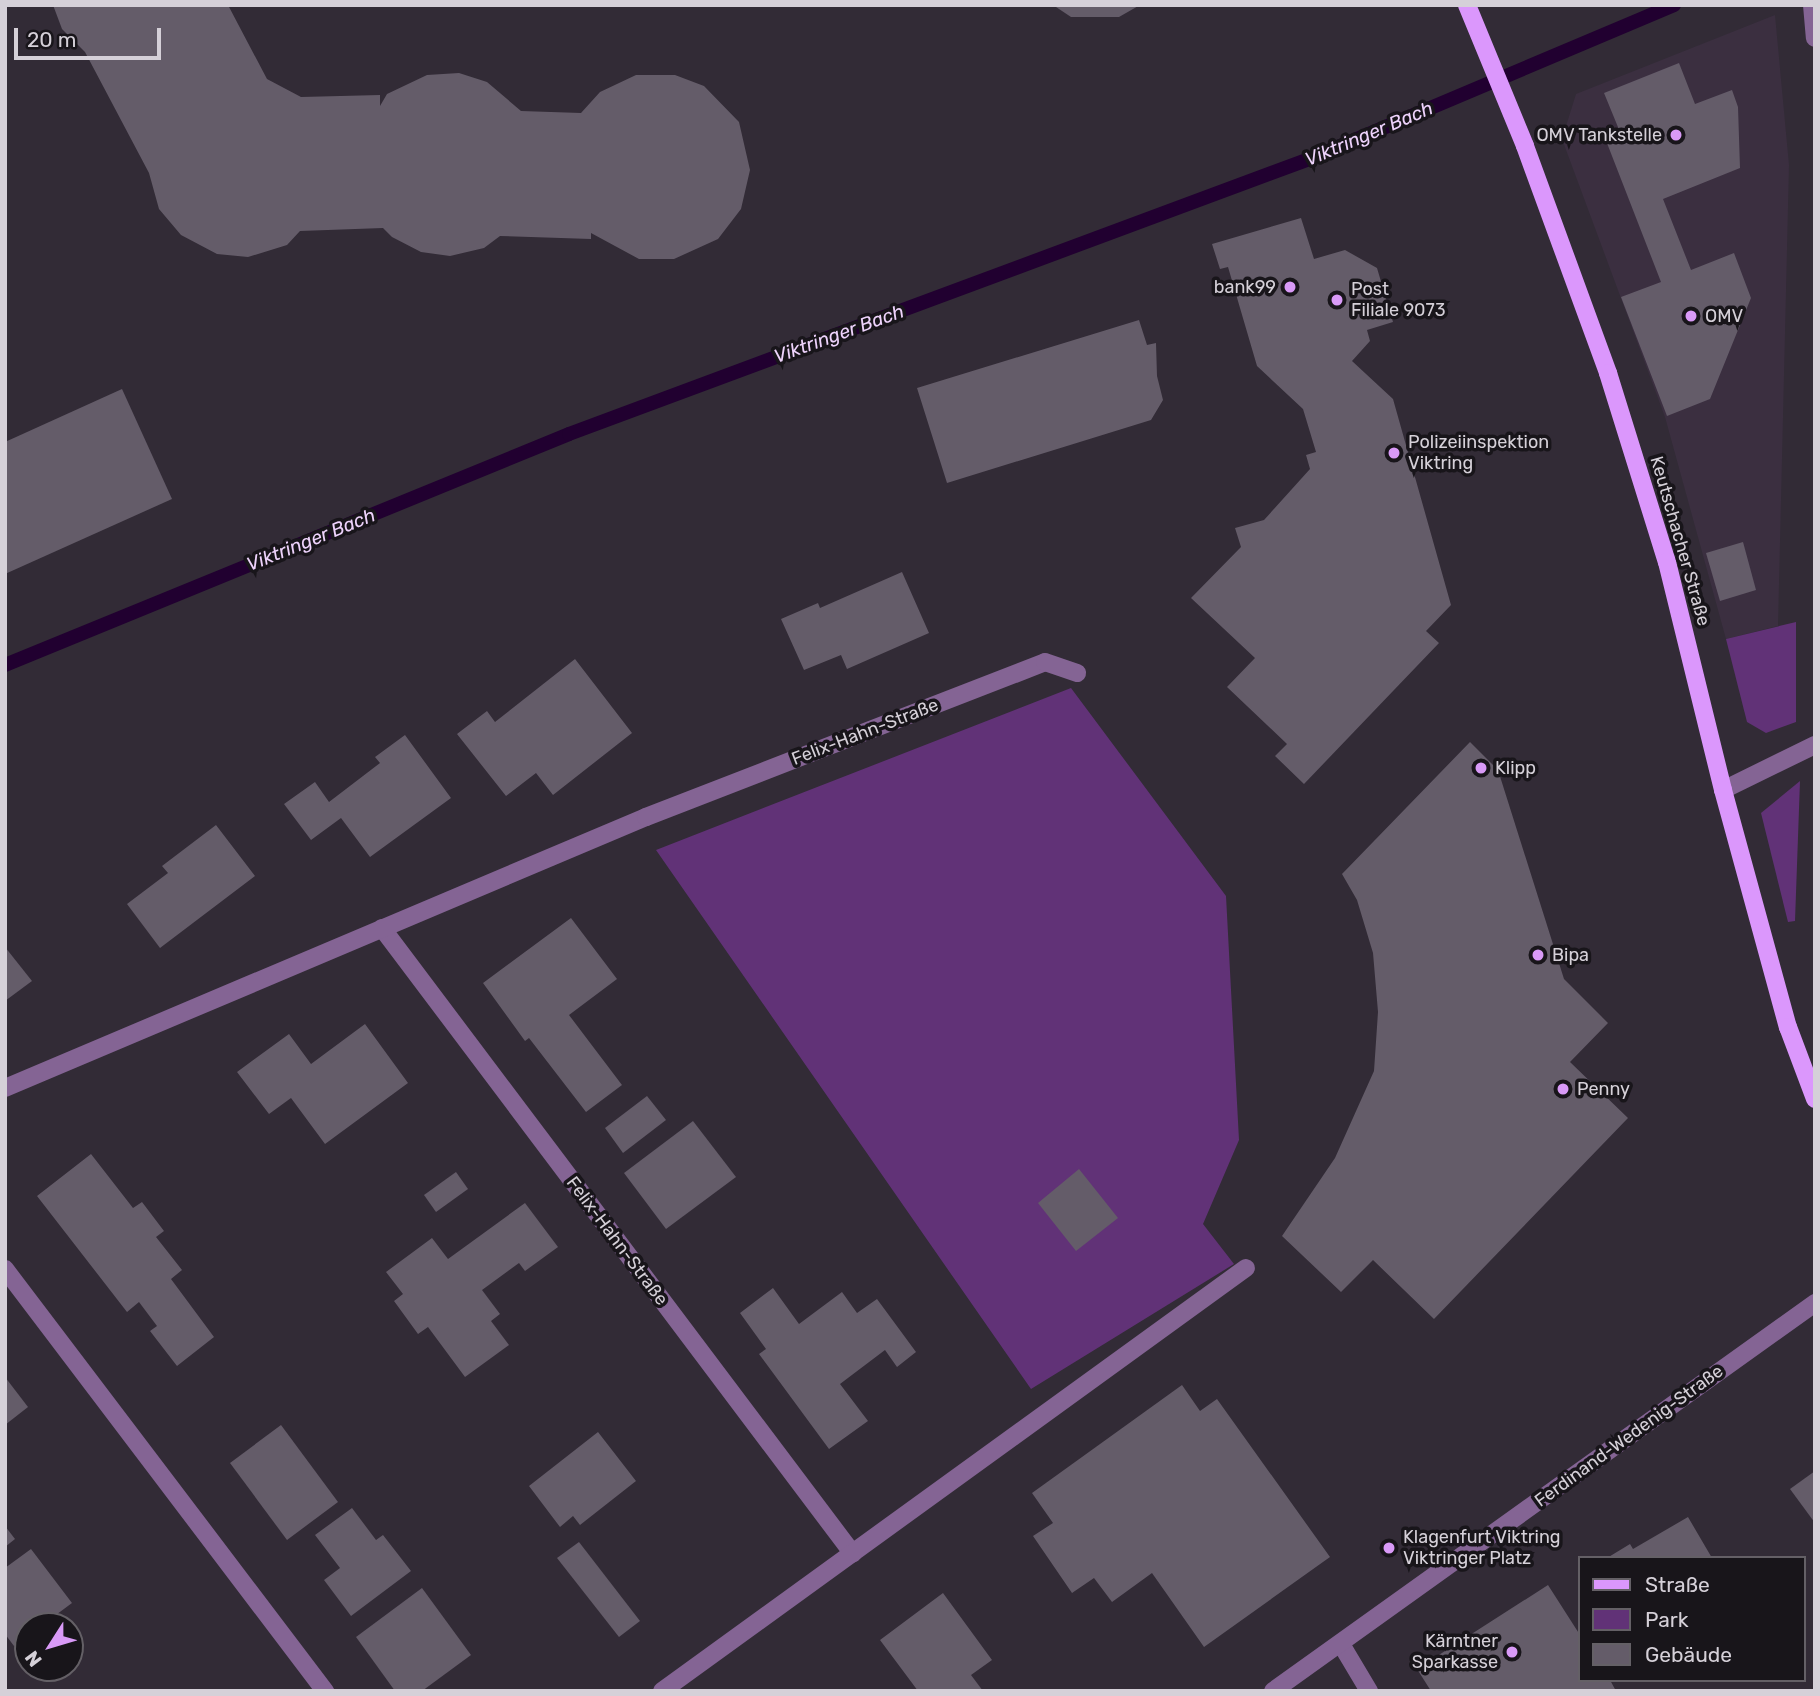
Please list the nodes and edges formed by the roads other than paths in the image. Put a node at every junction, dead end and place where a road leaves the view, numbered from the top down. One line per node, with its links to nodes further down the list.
1 (1812, 5): 3 (street)
2 (1470, 12): 6 (main road, Keutschacher Straße)
3 (1815, 38)
4 (1077, 673): 7 (street, Felix-Hahn-Straße)
5 (1815, 745): 6 (street)
6 (1723, 790): 9 (main road, Keutschacher Straße)
7 (382, 928): 8 (street, Felix-Hahn-Straße); 13 (street, Felix-Hahn-Straße)
8 (5, 1088)
9 (1815, 1100)
10 (1246, 1268): 13 (street)
11 (5, 1269): 15 (street)
12 (1815, 1303): 14 (street, Ferdinand-Wedenig-Straße)
13 (853, 1554): 16 (street)
14 (1341, 1644): 17 (street, Ferdinand-Wedenig-Straße); 18 (street)
15 (325, 1691)
16 (663, 1691)
17 (1273, 1691)
18 (1369, 1691)

